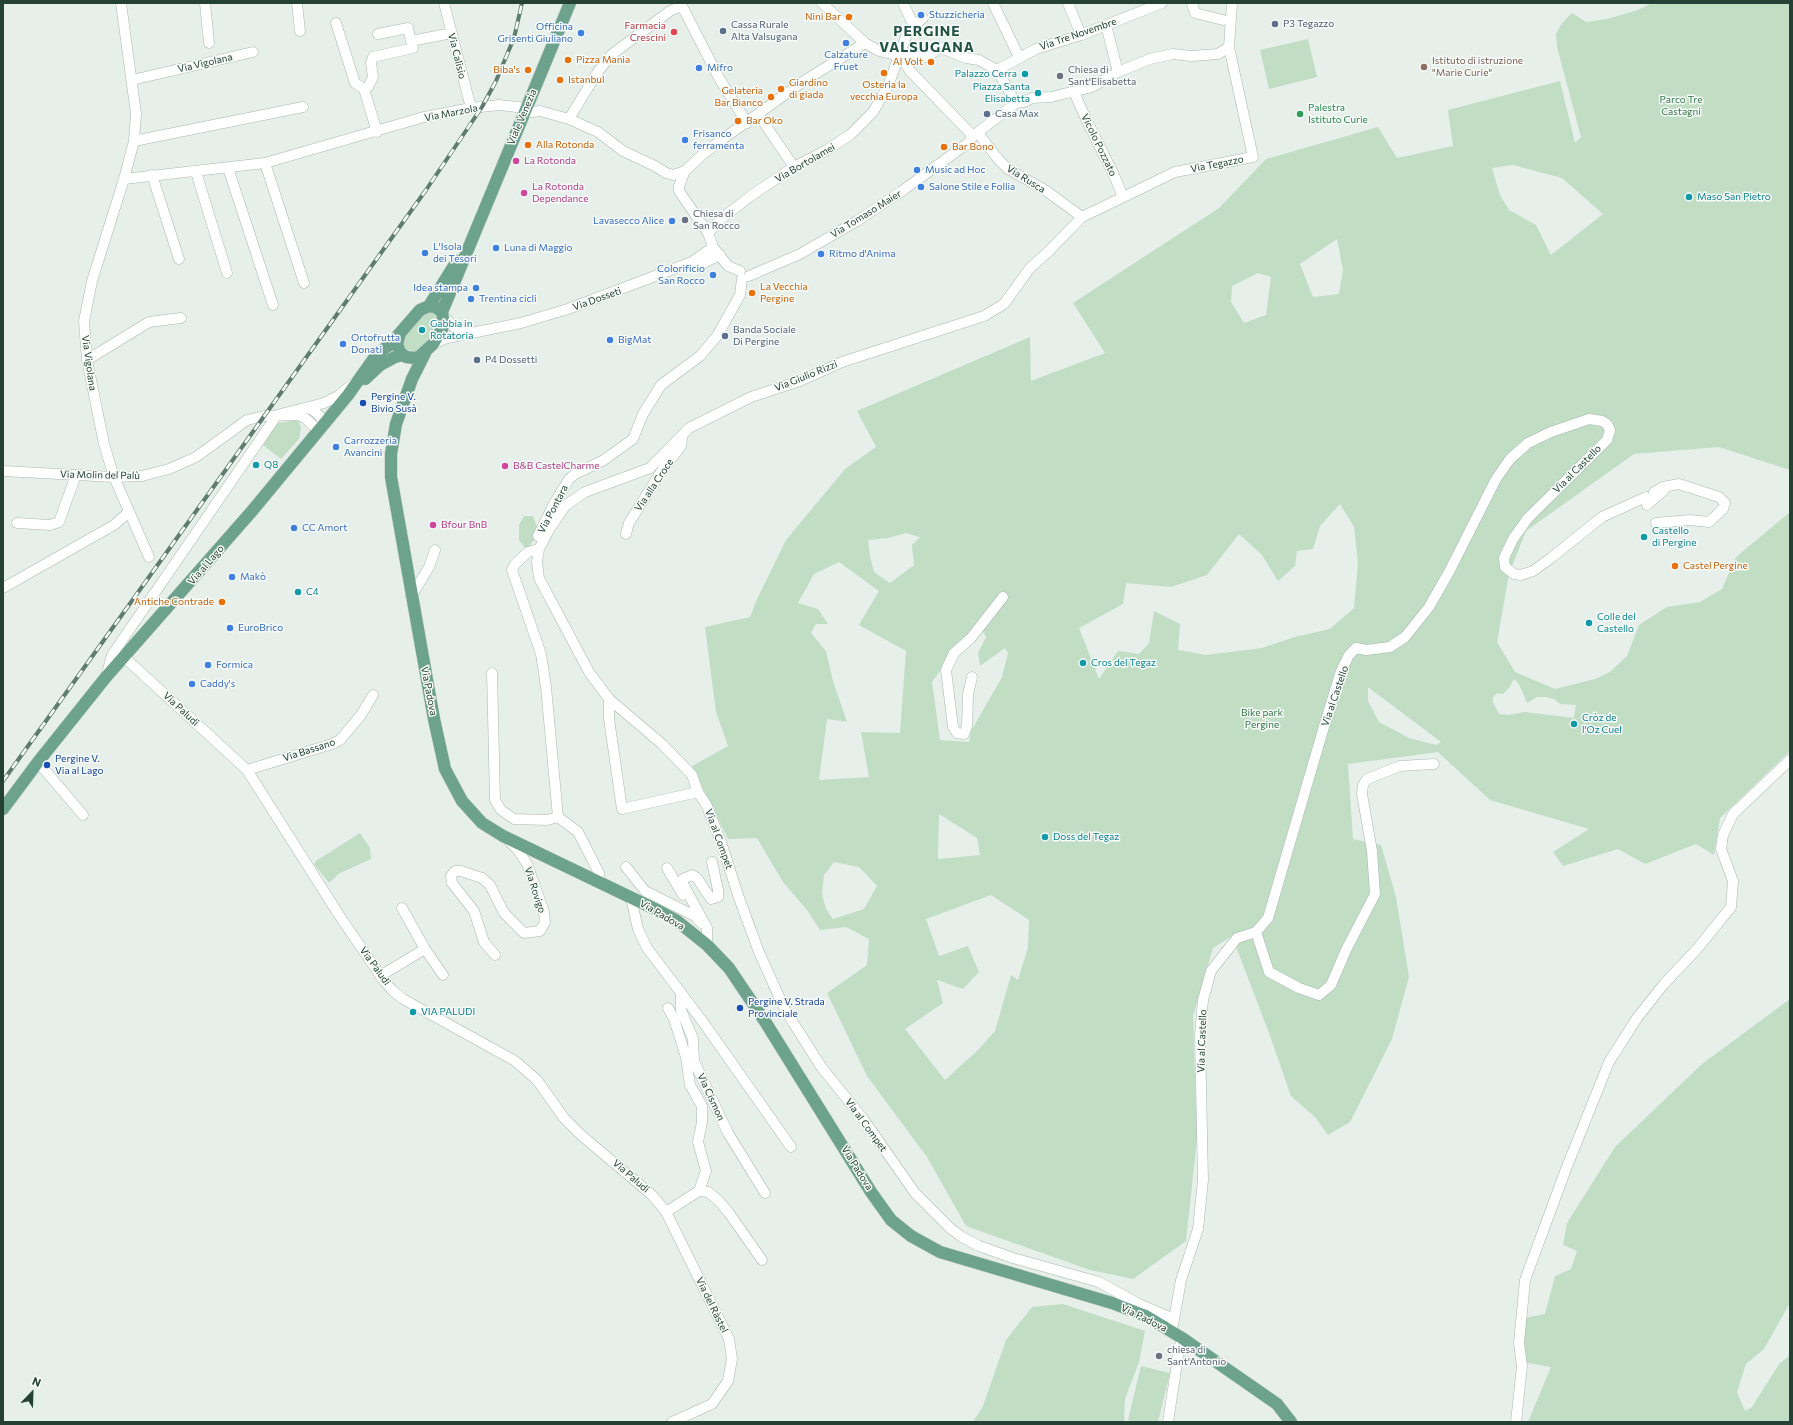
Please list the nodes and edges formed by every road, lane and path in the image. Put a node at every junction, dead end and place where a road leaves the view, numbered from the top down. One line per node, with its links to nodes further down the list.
1 (121, 3): 32 (street, Via Vigolana)
2 (205, 3): 24 (street)
3 (297, 3): 19 (street)
4 (444, 3): 20 (street, Via Calisio)
5 (570, 3): 38 (main road, Viale Venezia)
6 (822, 3): 25 (street)
7 (903, 3): 18 (street)
8 (993, 3): 29 (street)
9 (1068, 3): 22 (street)
10 (1161, 3): 17 (street, Via Tre Novembre)
11 (1192, 3): 15 (street)
12 (1232, 3): 13 (street); 26 (street, Via Tegazzo)
13 (1236, 3)
14 (923, 18): 18 (street)
15 (1222, 20)
16 (336, 23): 33 (street)
17 (1106, 25): 22 (street, Via Tre Novembre); 31 (street)
18 (911, 28): 28 (street, Via Bortolamei)
19 (300, 31)
20 (452, 33): 23 (street); 37 (street, Via Calisio)
21 (378, 34): 23 (street)
22 (1081, 34): 29 (street, Via Tre Novembre)
23 (412, 41): 33 (street)
24 (209, 43)
25 (865, 43): 28 (street); 39 (street)
26 (1229, 47): 31 (street); 52 (street, Via Tegazzo)
27 (254, 52): 32 (street, Via Vigolana)
28 (900, 56): 30 (street); 43 (street, Via Rusca); 46 (street, Via Bortolamei)
29 (1019, 57): 30 (street, Via Tre Novembre)
30 (997, 70): 35 (street)
31 (1118, 72): 34 (street)
32 (132, 80): 44 (street, Via Vigolana)
33 (364, 89): 42 (street)
34 (1074, 92): 35 (street); 52 (street, Vicolo Pozzato)
35 (1016, 103): 43 (street, Via Tomaso Maier)
36 (303, 107): 44 (street)
37 (471, 108): 38 (street, Via Marzola); 42 (street, Via Marzola)
38 (526, 108): 40 (street, Via Marzola); 54 (main road, Viale Venezia)
39 (758, 114): 41 (street); 46 (street)
40 (569, 119): 41 (street); 48 (street)
41 (747, 123): 48 (street)
42 (377, 132): 45 (street, Via Marzola)
43 (975, 134): 53 (street, Via Rusca); 61 (street, Via Tomaso Maier)
44 (134, 142): 51 (street, Via Vigolana)
45 (265, 163): 47 (street, Via Marzola); 62 (street)
46 (794, 167): 55 (street, Via Bortolamei)
47 (228, 168): 49 (street, Via Marzola); 63 (street)
48 (685, 171): 55 (street)
49 (196, 172): 50 (street, Via Marzola); 60 (street)
50 (152, 175): 51 (street, Via Marzola); 58 (street)
51 (124, 179): 71 (street, Via Vigolana)
52 (1123, 197): 53 (street, Via Tegazzo)
53 (1082, 217): 78 (street, Via Giulio Rizzi)
54 (475, 230): 64 (main road, Viale Venezia); 65 (main road, Viale Venezia)
55 (708, 233): 56 (street)
56 (712, 247): 57 (street); 59 (street, Via Dosseti)
57 (720, 255): 59 (street); 61 (street)
58 (179, 259)
59 (692, 262): 68 (street, Via Dosseti)
60 (227, 273)
61 (743, 275): 88 (street, Via Pontara)
62 (304, 283)
63 (273, 305)
64 (429, 306): 65 (main road); 67 (main road, Viale Venezia)
65 (443, 315): 68 (street, Via Dosseti); 69 (main road, Viale Venezia)
66 (182, 318): 71 (street)
67 (400, 333): 70 (main road); 72 (main road, Viale Venezia)
68 (474, 333): 69 (street, Via Dosseti)
69 (429, 348): 70 (main road); 73 (main road, Via Padova)
70 (406, 356): 73 (main road, Via Padova); 74 (main road)
71 (87, 360): 81 (street, Via Vigolana)
72 (360, 377): 74 (main road, Viale Venezia); 75 (street)
73 (412, 379): 92 (main road, Via Padova)
74 (348, 395): 77 (main road, Via al Lago)
75 (306, 408): 76 (street); 77 (street)
76 (277, 415): 77 (street); 81 (street, Via Molin del Palù); 96 (street)
77 (321, 429): 94 (main road, Via al Lago)
78 (682, 437): 87 (street, Via alla Croce); 88 (street, Via Giulio Rizzi)
79 (3, 471): 80 (street, Via Molin del Palù)
80 (76, 475): 81 (street, Via Molin del Palù); 85 (street)
81 (114, 477): 84 (street, Via Vigolana)
82 (1669, 486): 83 (street); 83 (street); 86 (street)
83 (1649, 498): 117 (street, Via al Castello)
84 (129, 512): 90 (street, Via Vigolana); 91 (street)
85 (17, 523)
86 (1656, 523)
87 (626, 534)
88 (539, 549): 99 (street, Via al Compet); 107 (street)
89 (435, 550): 92 (street)
90 (149, 557)
91 (3, 588)
92 (411, 597): 108 (main road, Via Padova)
93 (1003, 597): 97 (street)
94 (124, 657): 96 (main road, Via al Lago); 103 (street, Via Paludi)
95 (492, 673): 107 (street)
96 (106, 677): 101 (main road, Via al Lago)
97 (972, 677)
98 (373, 695): 103 (street, Via Bassano)
99 (609, 699): 104 (street, Via al Compet); 104 (street)
100 (1790, 760): 136 (street)
101 (38, 762): 105 (main road, Via al Lago); 106 (street)
102 (1434, 764): 117 (street)
103 (247, 770): 122 (street, Via Paludi)
104 (698, 792): 130 (street, Via al Compet)
105 (3, 809)
106 (84, 815)
107 (558, 817): 112 (street)
108 (504, 836): 112 (main road, Via Padova); 120 (street, Via Rovigo)
109 (712, 862): 116 (street)
110 (626, 867): 115 (street)
111 (667, 868): 115 (street)
112 (598, 882): 113 (main road, Via Padova)
113 (632, 898): 118 (main road, Via Padova); 123 (street)
114 (402, 908): 119 (street)
115 (695, 916): 116 (street)
116 (707, 928): 118 (street)
117 (1256, 932): 130 (street, Via al Castello)
118 (707, 945): 131 (main road, Via Padova)
119 (425, 949): 121 (street); 122 (street)
120 (495, 955)
121 (443, 975)
122 (380, 976): 128 (street, Via Paludi)
123 (681, 992): 125 (street); 127 (street, Via Cismon)
124 (668, 1008): 126 (street)
125 (791, 1147)
126 (699, 1191): 128 (street); 129 (street)
127 (765, 1193)
128 (666, 1212): 133 (street, Via del Ràstel)
129 (762, 1260)
130 (1174, 1318): 131 (street, Via al Castello)
131 (1171, 1331): 132 (main road, Via Padova)
132 (1182, 1338): 134 (street); 135 (main road, Via Padova)
133 (672, 1422)
134 (1168, 1422)
135 (1291, 1422)
136 (1516, 1422)

